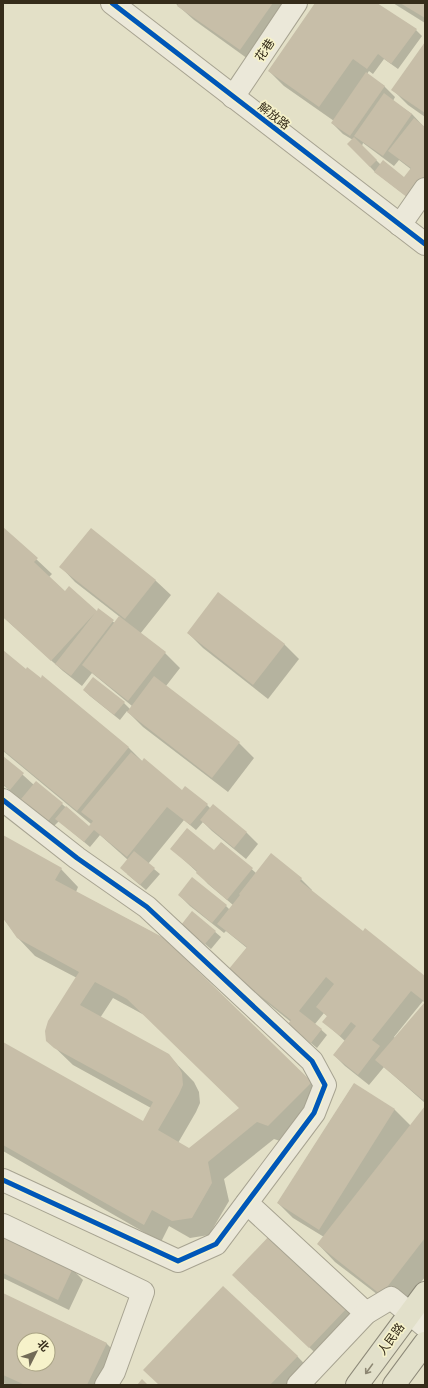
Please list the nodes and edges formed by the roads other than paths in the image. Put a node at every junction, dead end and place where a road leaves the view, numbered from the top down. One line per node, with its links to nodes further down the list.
1 (112, 3): 3 (street, 解放路)
2 (296, 3): 3 (street, 花巷)
3 (233, 97): 5 (street, 解放路)
4 (425, 190): 5 (street)
5 (400, 225): 6 (street, 解放路)
6 (425, 244)
7 (3, 800): 9 (street)
8 (3, 1180): 9 (street)
9 (247, 1203): 12 (street)
10 (3, 1225): 15 (street)
11 (425, 1293): 13 (main road, 人民路)
12 (366, 1313): 13 (street); 16 (street)
13 (417, 1320): 17 (main road, 人民路, one-way to 17)
14 (425, 1343): 18 (main road)
15 (106, 1385)
16 (298, 1385)
17 (357, 1385)
18 (394, 1385)

